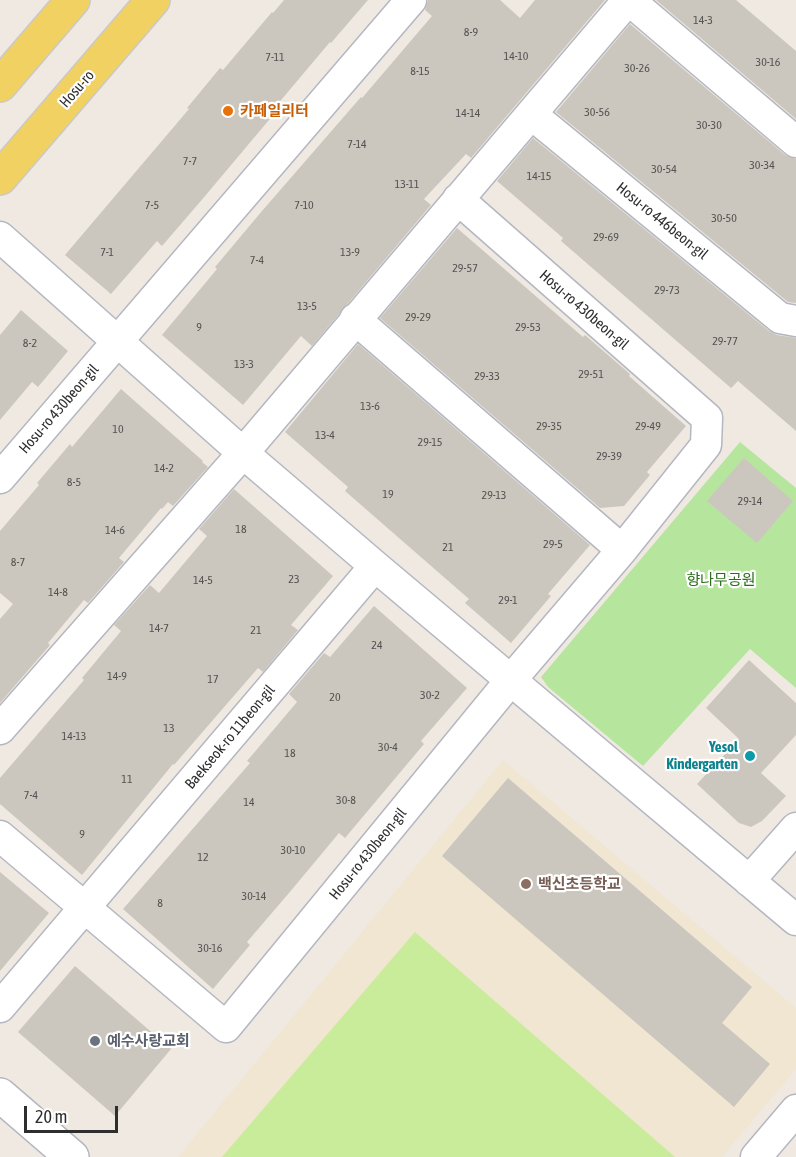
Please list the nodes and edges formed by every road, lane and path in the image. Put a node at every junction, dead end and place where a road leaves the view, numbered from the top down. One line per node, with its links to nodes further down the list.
1 (73, 0): 5 (main road)
2 (153, 0): 8 (main road, Hosu-ro)
3 (411, 0): 13 (street, Hosu-ro 430beon-gil)
4 (628, 0): 6 (street); 7 (street)
5 (0, 85)
6 (531, 114): 9 (street); 12 (street, Hosu-ro 446beon-gil)
7 (796, 142)
8 (0, 178)
9 (458, 200): 11 (street); 16 (street, Hosu-ro 430beon-gil)
10 (0, 237): 13 (street)
11 (355, 319): 14 (street); 16 (street)
12 (796, 321)
13 (118, 341): 14 (street); 15 (street, Hosu-ro 430beon-gil)
14 (243, 453): 17 (street); 19 (street)
15 (0, 478)
16 (622, 550): 18 (street, Hosu-ro 430beon-gil)
17 (375, 566): 18 (street); 23 (street, Baekseok-ro 11beon-gil)
18 (510, 681): 22 (street); 23 (street, Hosu-ro 430beon-gil)
19 (0, 729)
20 (796, 828): 22 (street)
21 (0, 836): 23 (street)
22 (749, 881): 24 (street)
23 (85, 908): 25 (street, Baekseok-ro 11beon-gil)
24 (796, 920)
25 (0, 1007)
26 (0, 1095): 28 (main road)
27 (796, 1110): 29 (street)
28 (72, 1157)
29 (756, 1157)

